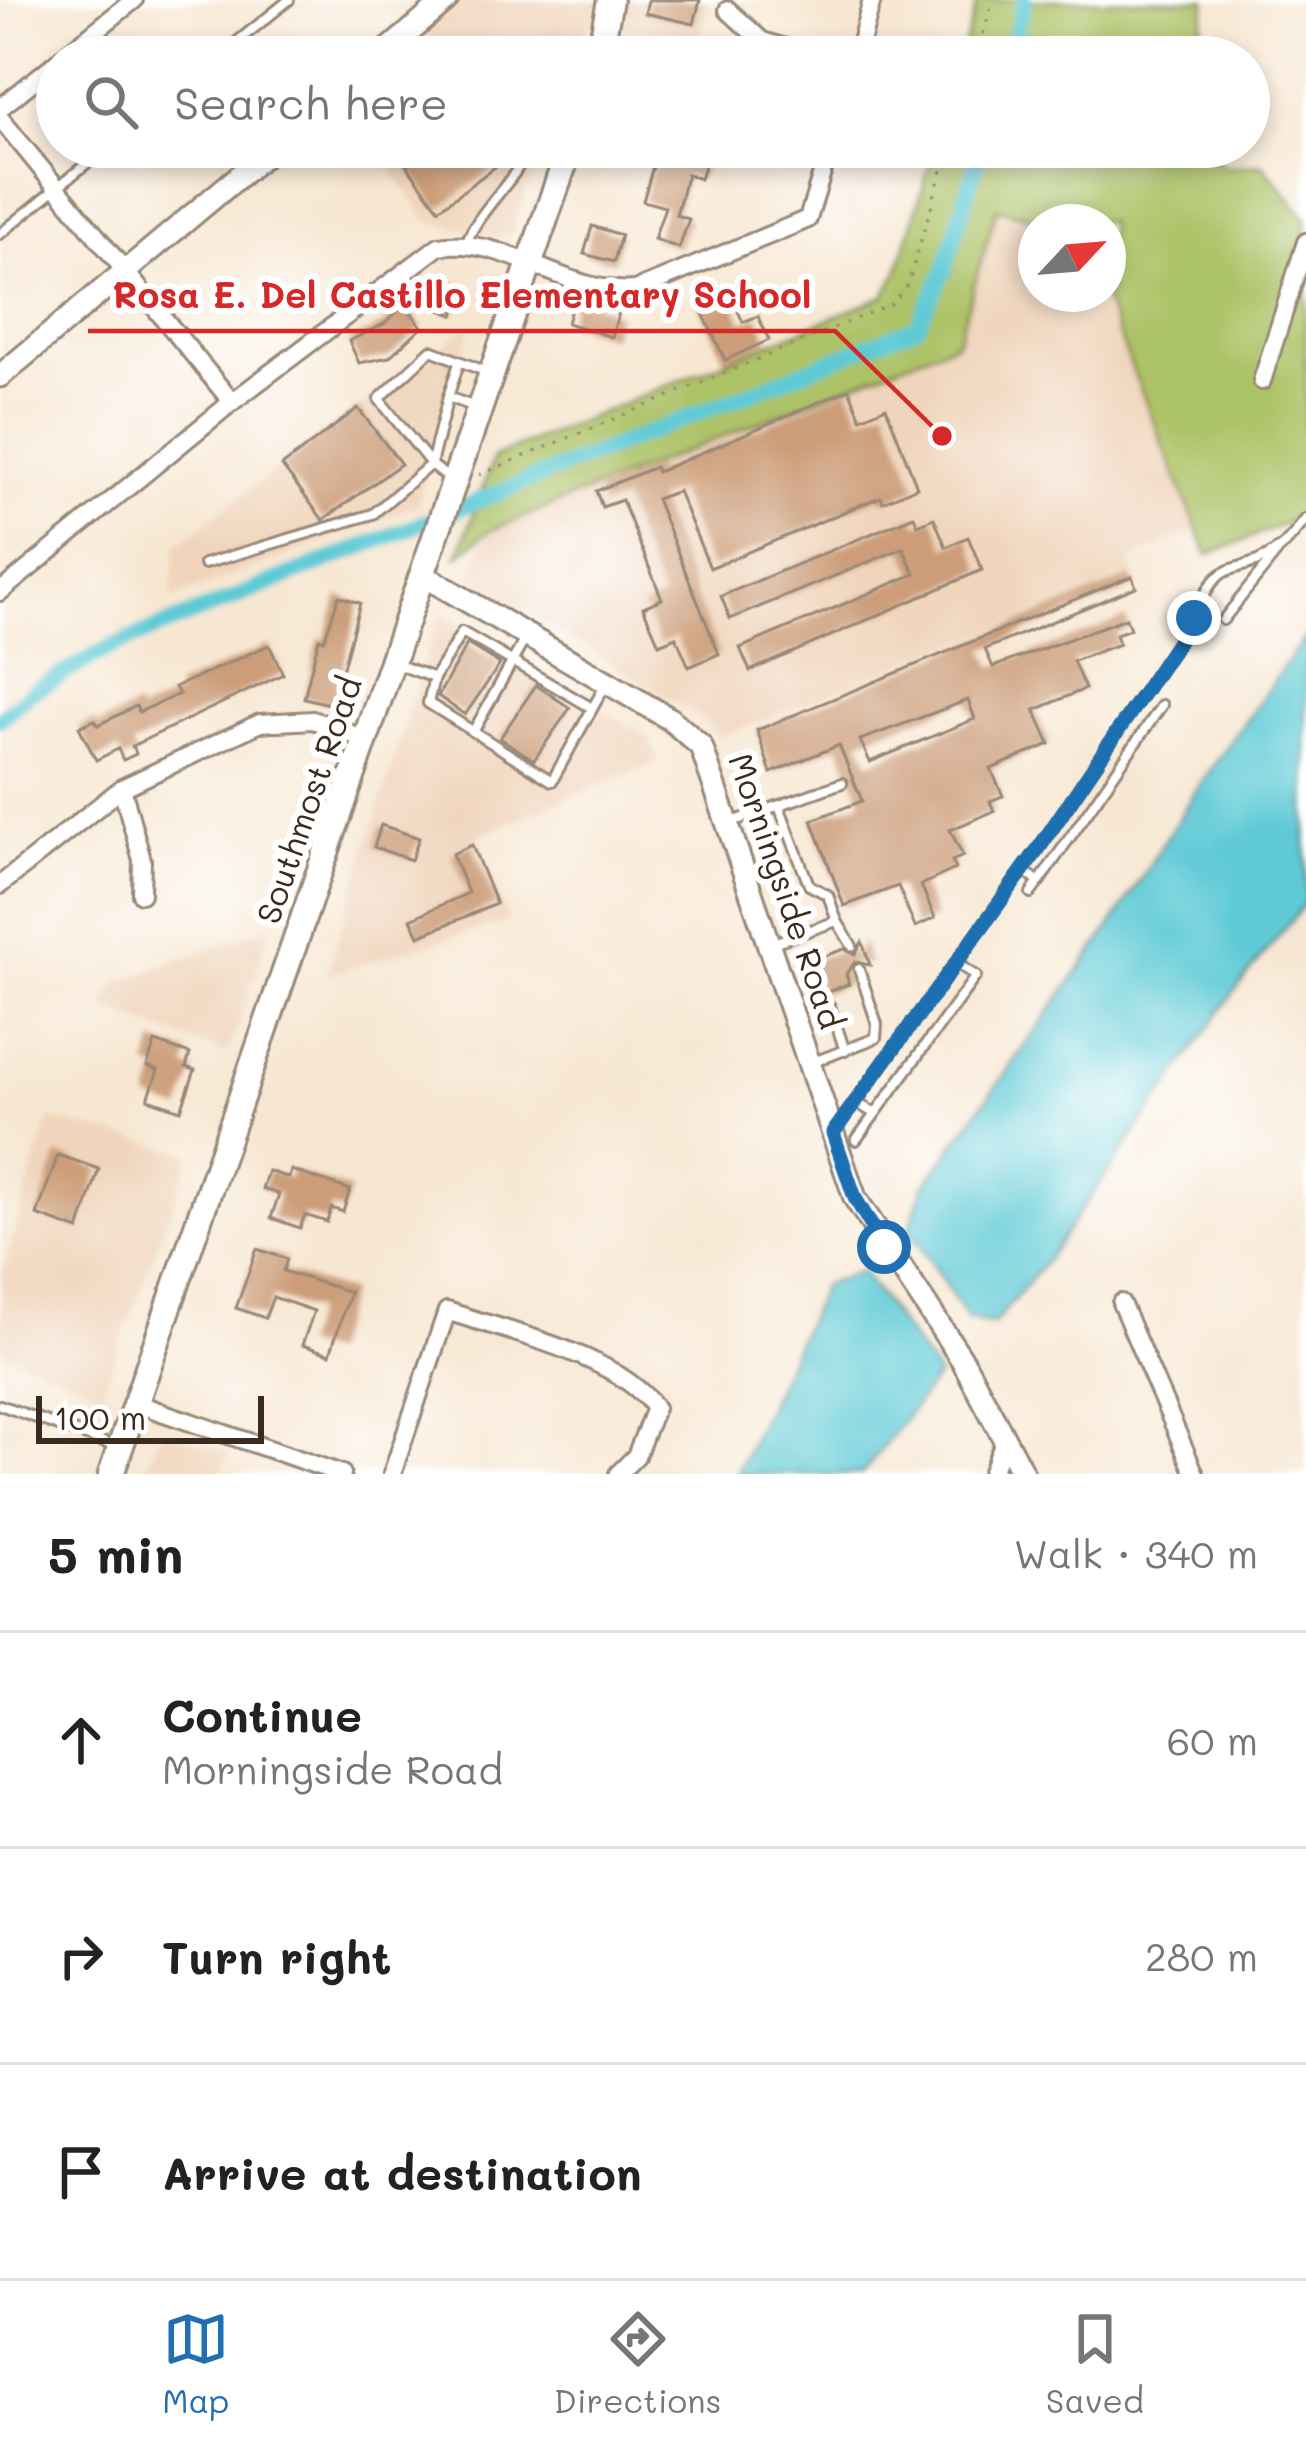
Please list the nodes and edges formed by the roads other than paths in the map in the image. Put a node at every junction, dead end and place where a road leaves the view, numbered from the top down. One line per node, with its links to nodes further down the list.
1 (134, 0): 7 (street)
2 (289, 0): 8 (lane)
3 (447, 0): 9 (street)
4 (610, 0): 10 (main road)
5 (872, 0): 12 (street)
6 (728, 10): 11 (street)
7 (89, 36)
8 (244, 36)
9 (405, 36)
10 (603, 36)
11 (757, 36)
12 (863, 36)
13 (36, 79): 14 (street)
14 (0, 108)
15 (0, 118): 16 (street)
16 (36, 162)
17 (41, 168): 23 (street)
18 (80, 168): 23 (lane)
19 (249, 168): 28 (street)
20 (521, 168): 25 (lane)
21 (563, 168): 27 (main road, Southmost Road)
22 (824, 168): 27 (street)
23 (57, 187): 24 (lane); 28 (street)
24 (0, 234)
25 (467, 241): 27 (street); 34 (street)
26 (1306, 242): 32 (street)
27 (530, 264): 30 (main road, Southmost Road)
28 (126, 272): 31 (street); 34 (street)
29 (459, 363): 30 (lane); 33 (lane); 36 (lane)
30 (491, 374): 35 (main road, Southmost Road)
31 (0, 376)
32 (1262, 381)
33 (448, 397): 35 (lane); 36 (lane)
34 (232, 402): 42 (street)
35 (480, 408): 37 (main road, Southmost Road)
36 (430, 464): 37 (lane); 40 (lane)
37 (454, 482): 41 (main road, Southmost Road)
38 (1306, 519): 39 (lane)
39 (1279, 550): 43 (lane); 53 (lane)
40 (204, 564)
41 (426, 566): 44 (street, Morningside Road); 45 (main road, Southmost Road)
42 (0, 592)
43 (1223, 620)
44 (526, 636): 46 (lane); 48 (street, Morningside Road)
45 (392, 662): 47 (lane); 56 (main road, Southmost Road)
46 (512, 662): 47 (lane); 50 (lane); 52 (lane)
47 (440, 674): 55 (lane)
48 (607, 682): 52 (lane); 60 (street, Morningside Road)
49 (478, 696): 50 (lane)
50 (489, 704): 55 (lane)
51 (1162, 705): 54 (lane)
52 (592, 708): 55 (lane)
53 (1132, 710): 54 (lane); 61 (lane)
54 (1150, 722): 62 (lane)
55 (473, 732)
56 (365, 739): 58 (street); 79 (main road, Southmost Road)
57 (842, 784): 59 (lane)
58 (122, 788): 63 (street); 64 (street)
59 (779, 806): 60 (lane); 66 (lane)
60 (730, 823): 67 (street, Morningside Road)
61 (1023, 870): 62 (lane); 69 (lane)
62 (1039, 882): 65 (lane)
63 (0, 884)
64 (141, 893)
65 (1031, 893)
66 (838, 921): 67 (lane); 68 (lane)
67 (770, 944): 73 (street, Morningside Road)
68 (852, 946)
69 (956, 963): 74 (lane); 75 (lane)
70 (860, 969): 72 (lane)
71 (830, 1006): 72 (lane)
72 (845, 1051): 73 (lane)
73 (810, 1063): 76 (street, Morningside Road)
74 (856, 1102): 75 (lane); 76 (lane)
75 (875, 1114): 77 (lane)
76 (833, 1133): 81 (street, Morningside Road)
77 (856, 1140)
78 (1120, 1304): 89 (street)
79 (135, 1403): 82 (main road, Southmost Road); 84 (street)
80 (0, 1405): 82 (lane)
81 (1005, 1439): 87 (street); 88 (street, Morningside Road)
82 (120, 1448): 83 (main road, Southmost Road)
83 (110, 1474)
84 (342, 1474)
85 (392, 1474): 86 (street)
86 (618, 1474)
87 (992, 1474)
88 (1023, 1474)
89 (1195, 1474)

